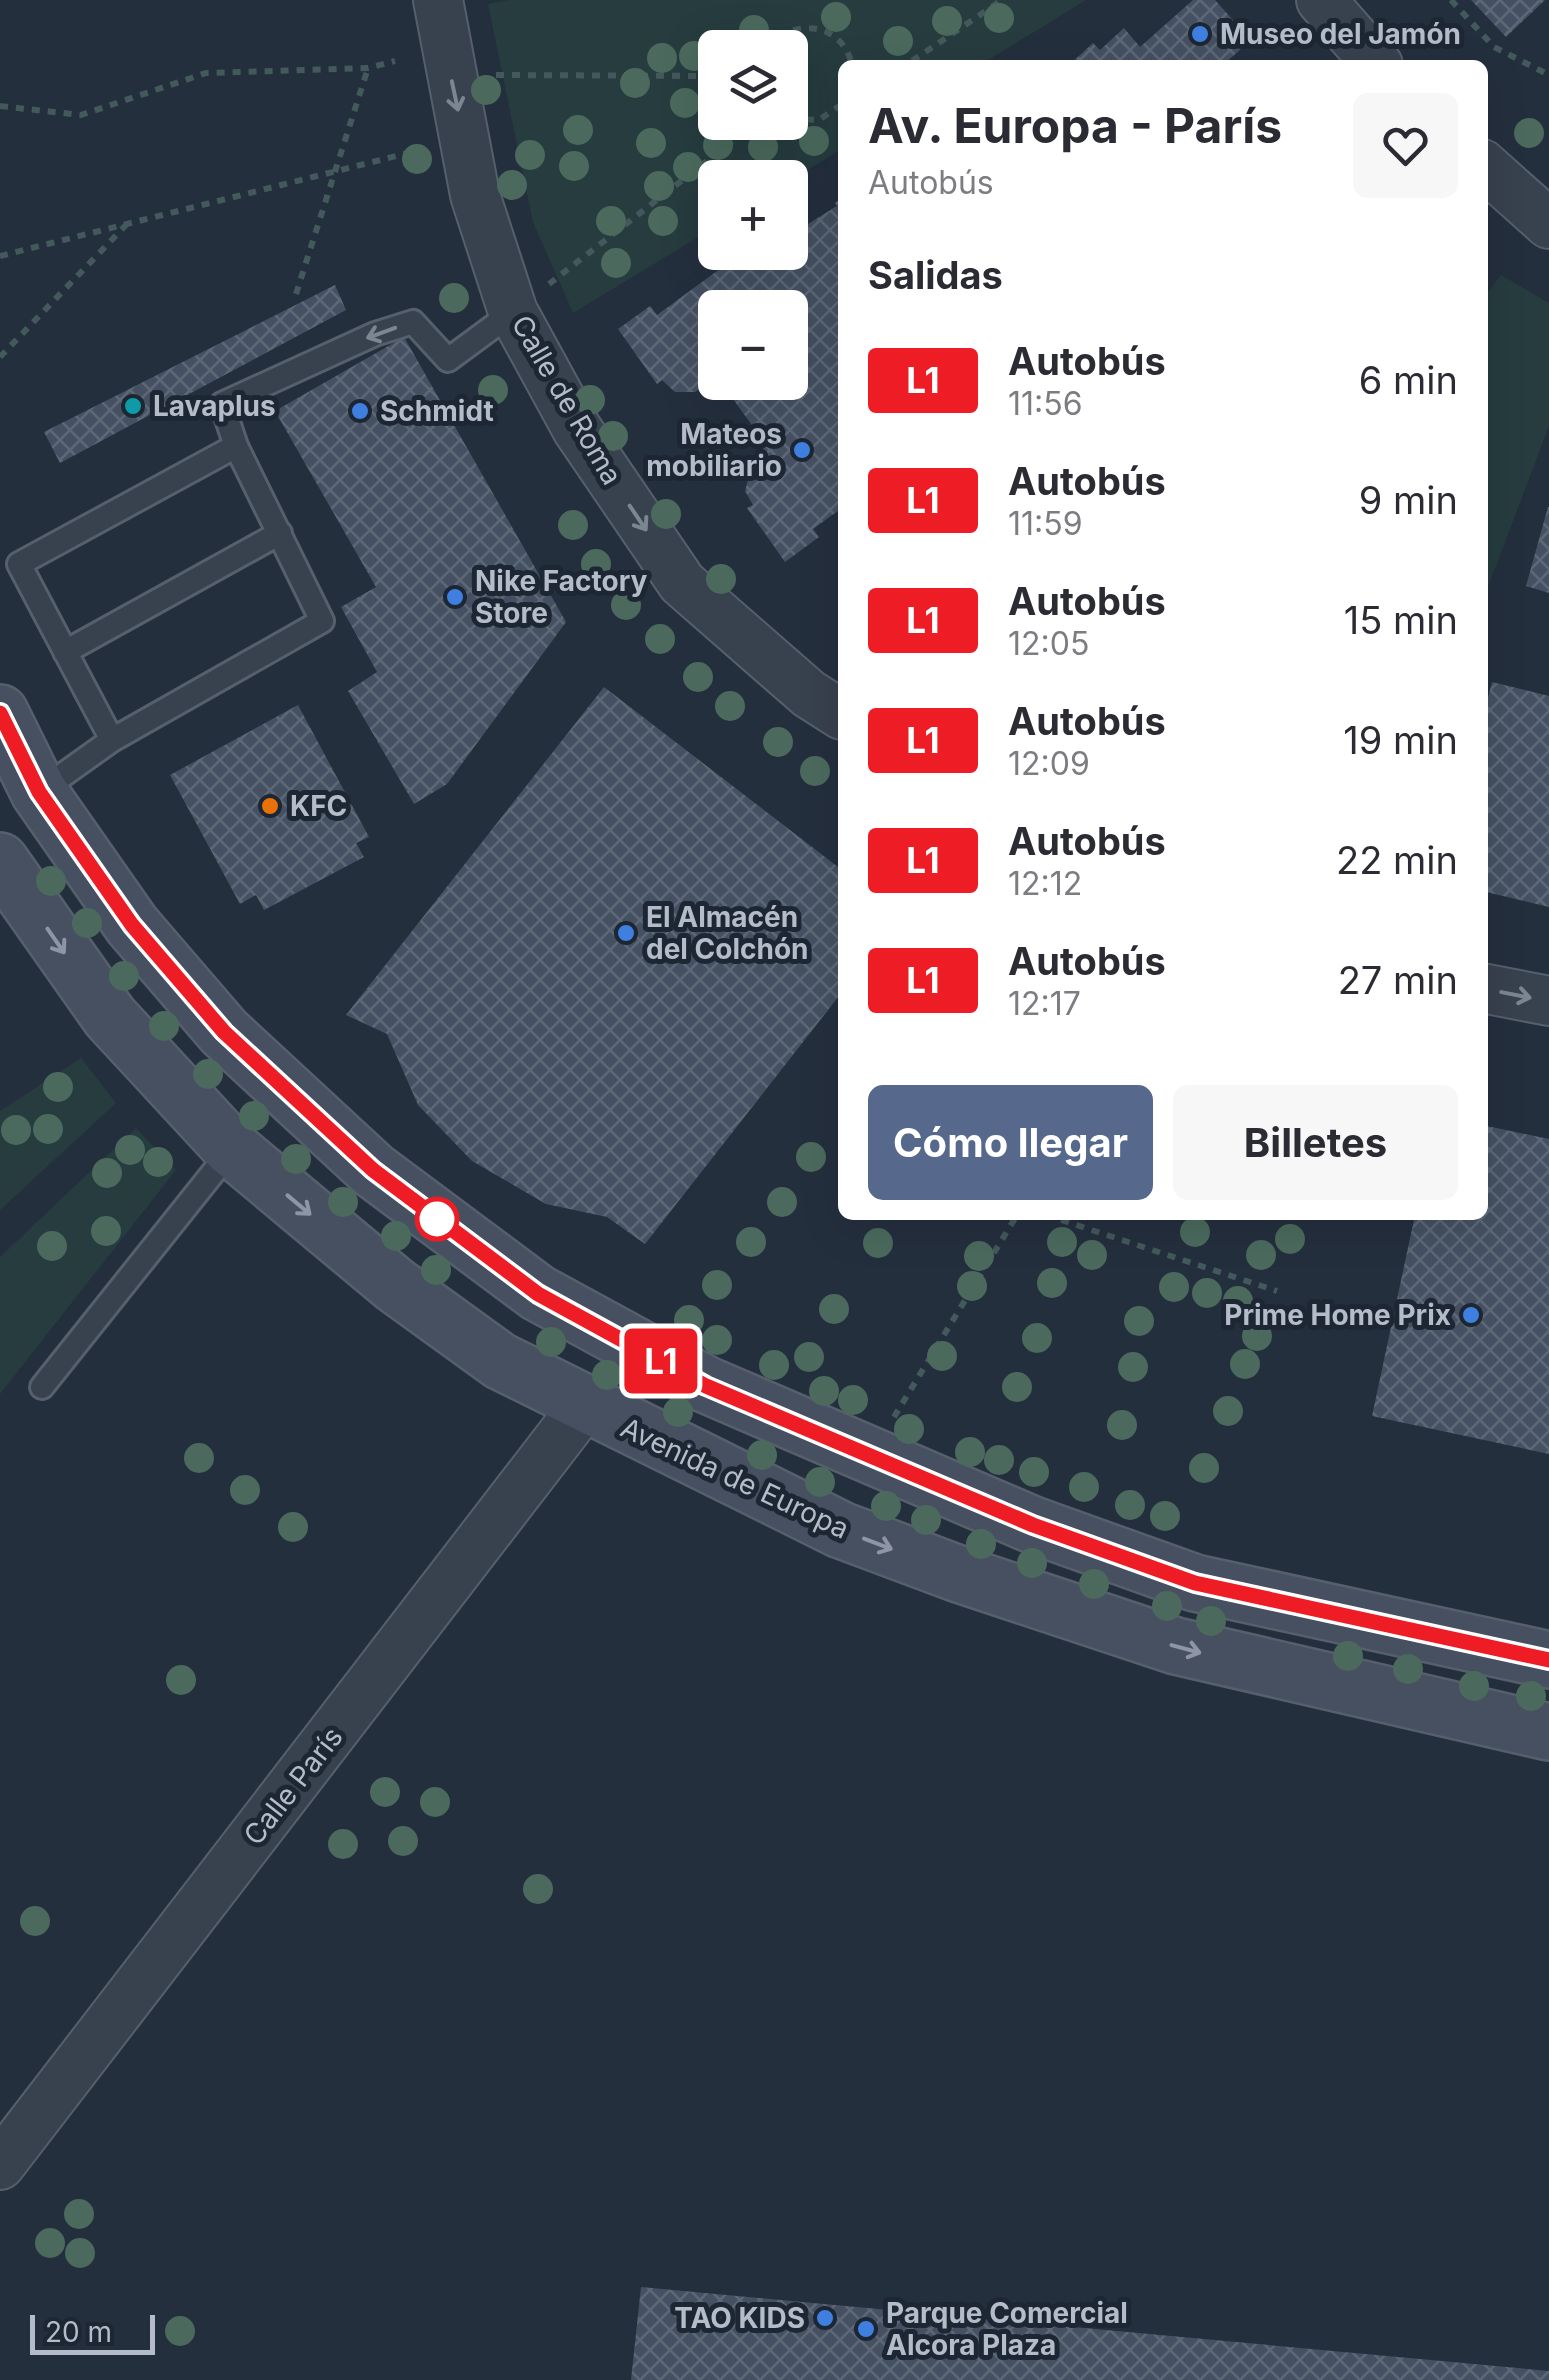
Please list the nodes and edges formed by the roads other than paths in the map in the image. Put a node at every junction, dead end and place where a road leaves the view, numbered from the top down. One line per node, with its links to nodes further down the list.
1 (438, 0): 6 (street, Calle de Roma, one-way to 6)
2 (1322, 0): 3 (street)
3 (1374, 60)
4 (1488, 169): 5 (street)
5 (1549, 224)
6 (531, 298): 7 (lane, one-way to 7); 10 (street, Calle de Roma, one-way to 10)
7 (236, 446): 8 (lane); 9 (lane)
8 (280, 533): 9 (lane); 12 (lane)
9 (65, 652): 12 (lane)
10 (838, 712)
11 (0, 714): 13 (street)
12 (112, 740): 13 (lane)
13 (39, 792): 20 (street)
14 (0, 862): 17 (street, Avenida de Europa, one-way to 17)
15 (1488, 989): 16 (street, one-way to 16)
16 (1549, 1001)
17 (232, 1148): 18 (lane); 19 (street, Avenida de Europa, one-way to 19)
18 (42, 1387)
19 (584, 1406): 21 (street, Avenida de Europa, one-way to 21); 22 (street, Calle París)
20 (1549, 1660)
21 (1549, 1732)
22 (0, 2164)

